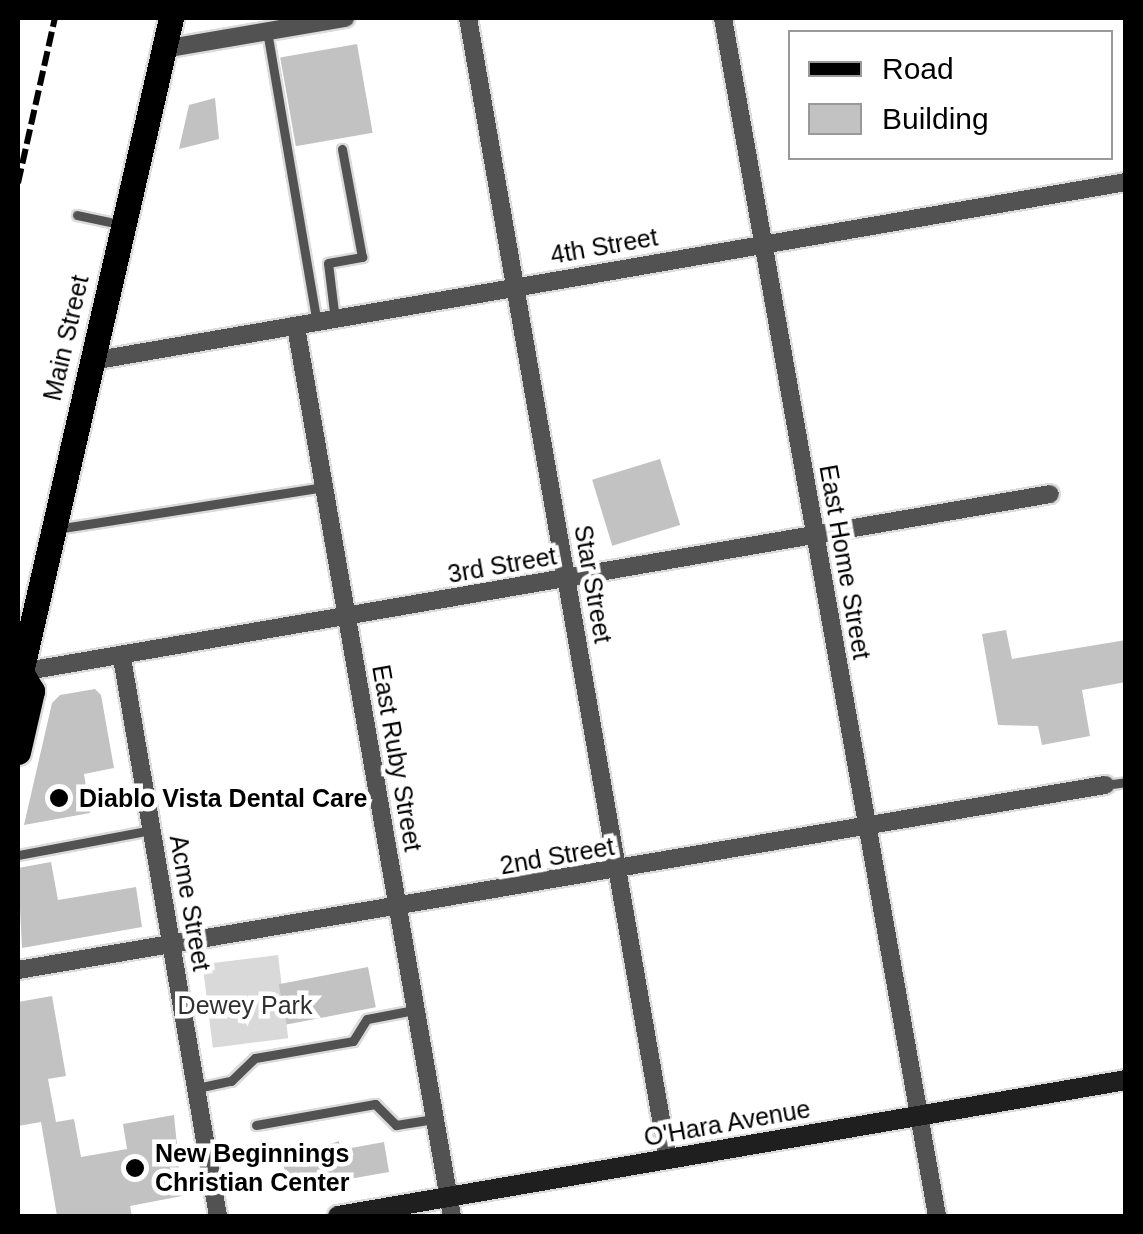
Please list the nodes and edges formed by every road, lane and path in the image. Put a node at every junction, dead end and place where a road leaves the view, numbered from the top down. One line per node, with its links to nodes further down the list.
1 (170, 18): 6 (main road, Main Street)
2 (345, 18): 5 (street)
3 (468, 18): 12 (street, Star Street)
4 (723, 18): 11 (street, East Home Street)
5 (266, 32): 6 (street); 13 (lane)
6 (163, 49): 10 (main road, Main Street)
7 (342, 149): 13 (lane)
8 (1126, 182): 11 (street, 4th Street)
9 (77, 216): 10 (lane)
10 (123, 225): 15 (main road, Main Street)
11 (763, 244): 12 (street, 4th Street); 19 (street, East Home Street)
12 (516, 288): 13 (street, 4th Street); 20 (street, Star Street)
13 (326, 322): 14 (street, 4th Street)
14 (296, 327): 15 (street, 4th Street); 16 (street, East Ruby Street)
15 (92, 360): 18 (main road, Main Street)
16 (323, 487): 18 (lane); 21 (street, East Ruby Street)
17 (1050, 494): 19 (street, 3rd Street)
18 (53, 530): 23 (main road, Main Street)
19 (814, 536): 20 (street, 3rd Street); 27 (street, East Home Street)
20 (567, 579): 21 (street, 3rd Street); 30 (street, Star Street)
21 (348, 618): 22 (street, 3rd Street); 31 (street, East Ruby Street)
22 (122, 658): 23 (street, 3rd Street); 28 (street, Acme Street)
23 (19, 672): 24 (main road, Main Street)
24 (18, 752)
25 (1126, 782): 26 (lane)
26 (1105, 785): 27 (street, 2nd Street)
27 (866, 828): 30 (street, 2nd Street); 37 (street, East Home Street)
28 (152, 830): 29 (lane); 32 (street, Acme Street)
29 (18, 854)
30 (618, 871): 31 (street, 2nd Street); 40 (street, Star Street)
31 (396, 909): 32 (street, 2nd Street); 34 (street, East Ruby Street)
32 (173, 948): 33 (street, 2nd Street); 36 (street, Acme Street)
33 (18, 970)
34 (414, 1010): 36 (lane); 38 (street, East Ruby Street)
35 (1126, 1080): 37 (main road, O'Hara Avenue)
36 (197, 1088): 42 (street, Acme Street)
37 (916, 1116): 40 (main road, O'Hara Avenue); 44 (street, East Home Street)
38 (433, 1118): 39 (lane); 41 (street, East Ruby Street)
39 (256, 1125)
40 (668, 1159): 41 (main road, O'Hara Avenue)
41 (450, 1207): 43 (main road, O'Hara Avenue)
42 (218, 1216)
43 (338, 1216)
44 (937, 1216)

